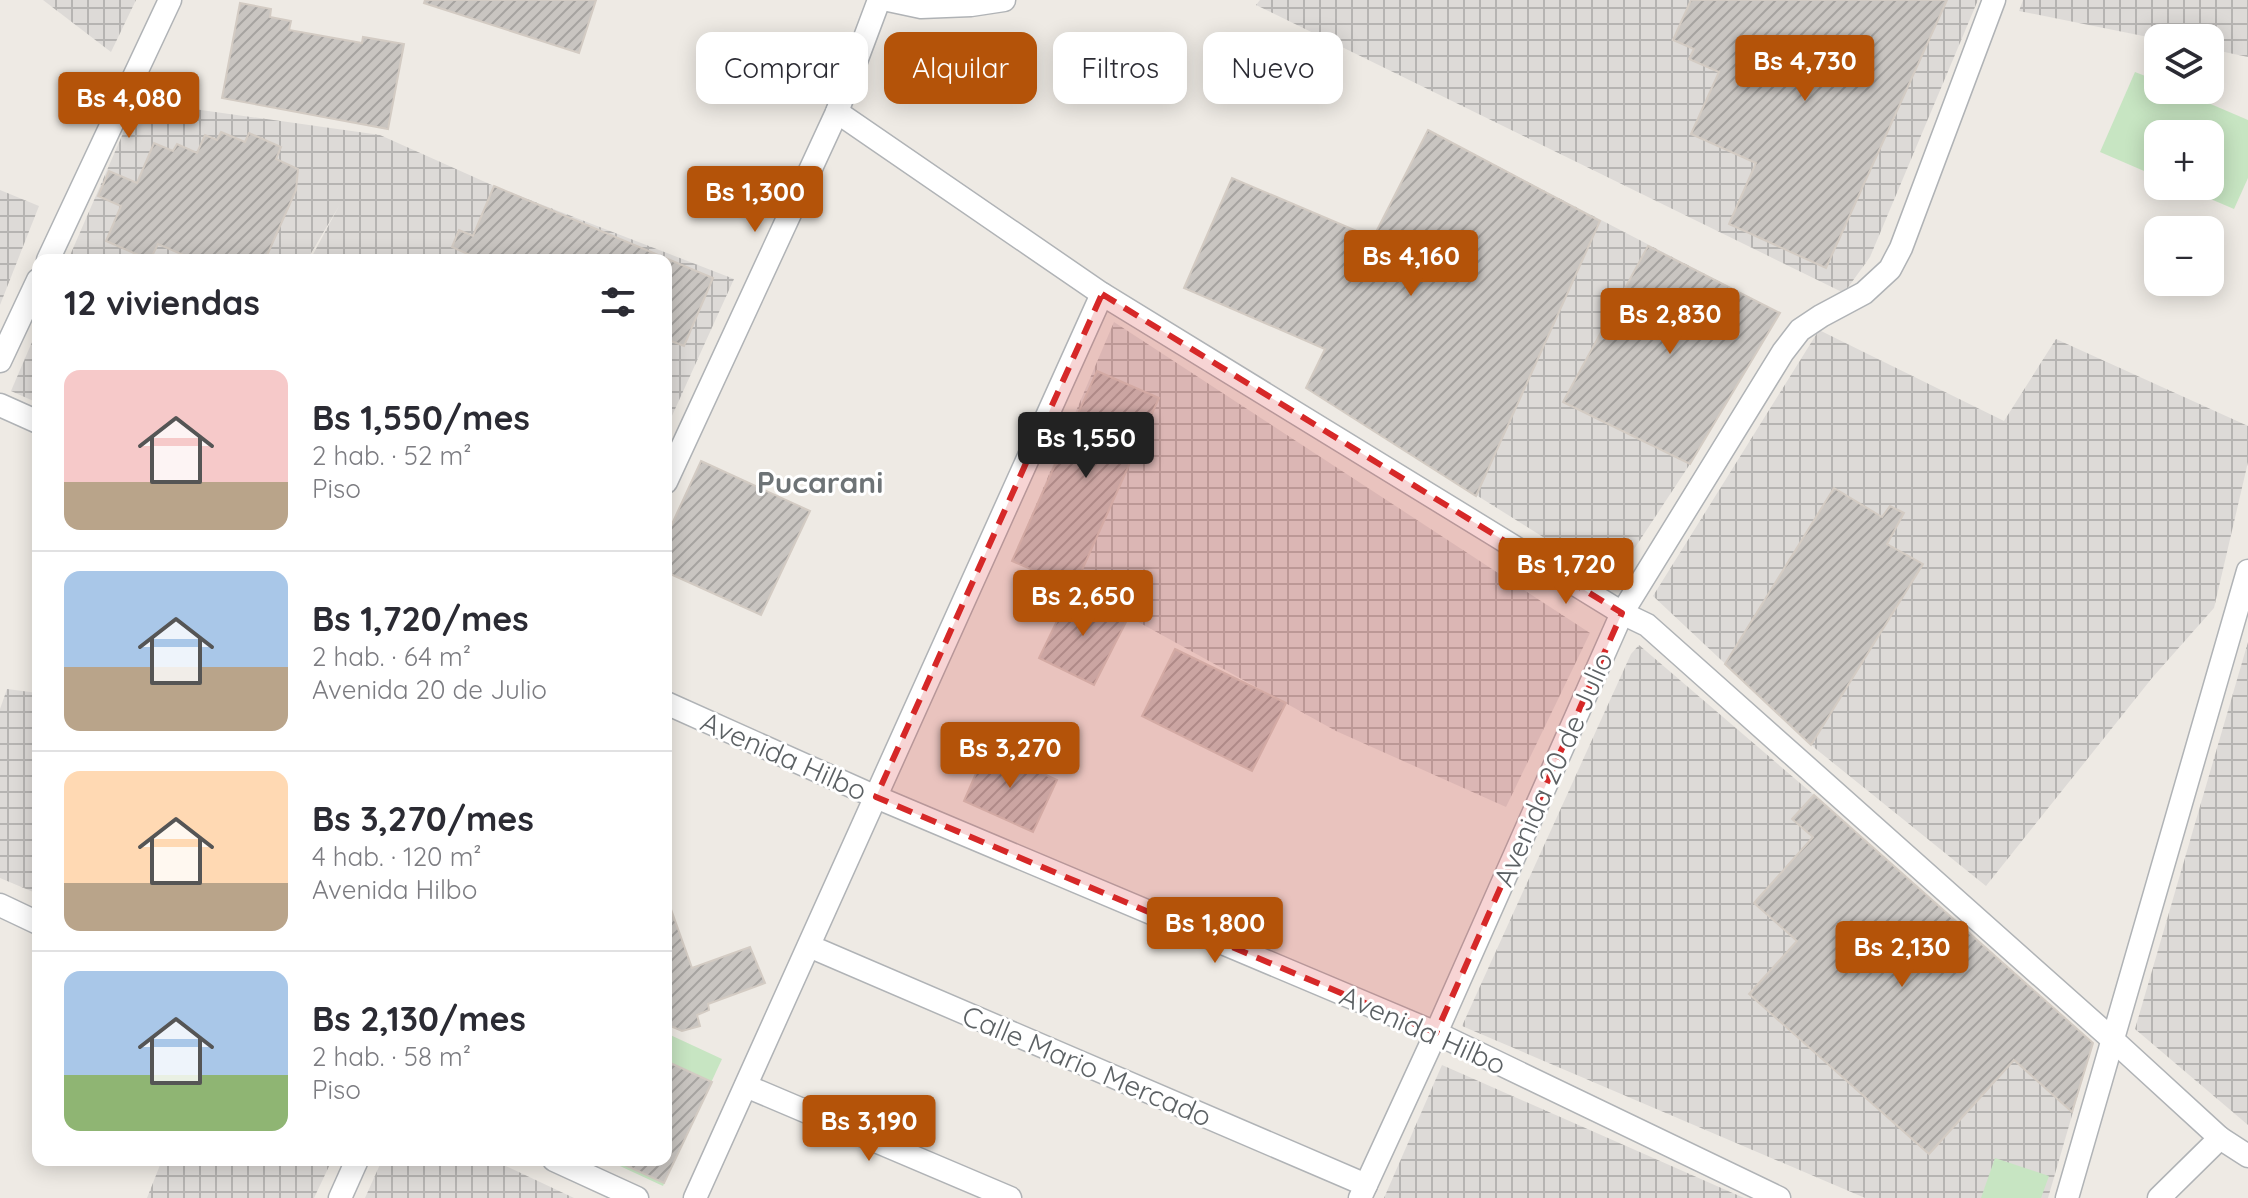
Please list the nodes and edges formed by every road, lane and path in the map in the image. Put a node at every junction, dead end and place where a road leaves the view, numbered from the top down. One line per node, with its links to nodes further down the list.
1 (170, 0): 7 (street)
2 (879, 0): 6 (street)
3 (888, 0): 4 (street)
4 (1004, 0)
5 (1994, 0): 15 (street, Avenida 20 de Julio)
6 (837, 112): 9 (street); 13 (street)
7 (51, 254)
8 (32, 293): 10 (street)
9 (1102, 294): 15 (street); 17 (street)
10 (0, 361)
11 (0, 405): 12 (street)
12 (32, 419)
13 (672, 469)
14 (2248, 571): 22 (street)
15 (1622, 613): 21 (street, Avenida 20 de Julio); 22 (street)
16 (672, 706): 17 (street, Avenida Hilbo)
17 (876, 797): 20 (street); 21 (street, Avenida Hilbo)
18 (0, 905): 19 (street)
19 (32, 920)
20 (809, 946): 23 (street); 28 (street, Calle Mario Mercado)
21 (1436, 1033): 28 (street, Avenida 20 de Julio); 33 (street, Avenida Hilbo)
22 (2113, 1040): 24 (street); 34 (street)
23 (746, 1086): 31 (street); 32 (street)
24 (2220, 1138): 25 (street); 35 (street)
25 (2248, 1156)
26 (354, 1166): 29 (street)
27 (567, 1166): 30 (street)
28 (1363, 1192)
29 (340, 1198)
30 (637, 1198)
31 (695, 1198)
32 (1010, 1198)
33 (1779, 1198)
34 (2067, 1198)
35 (2159, 1198)

